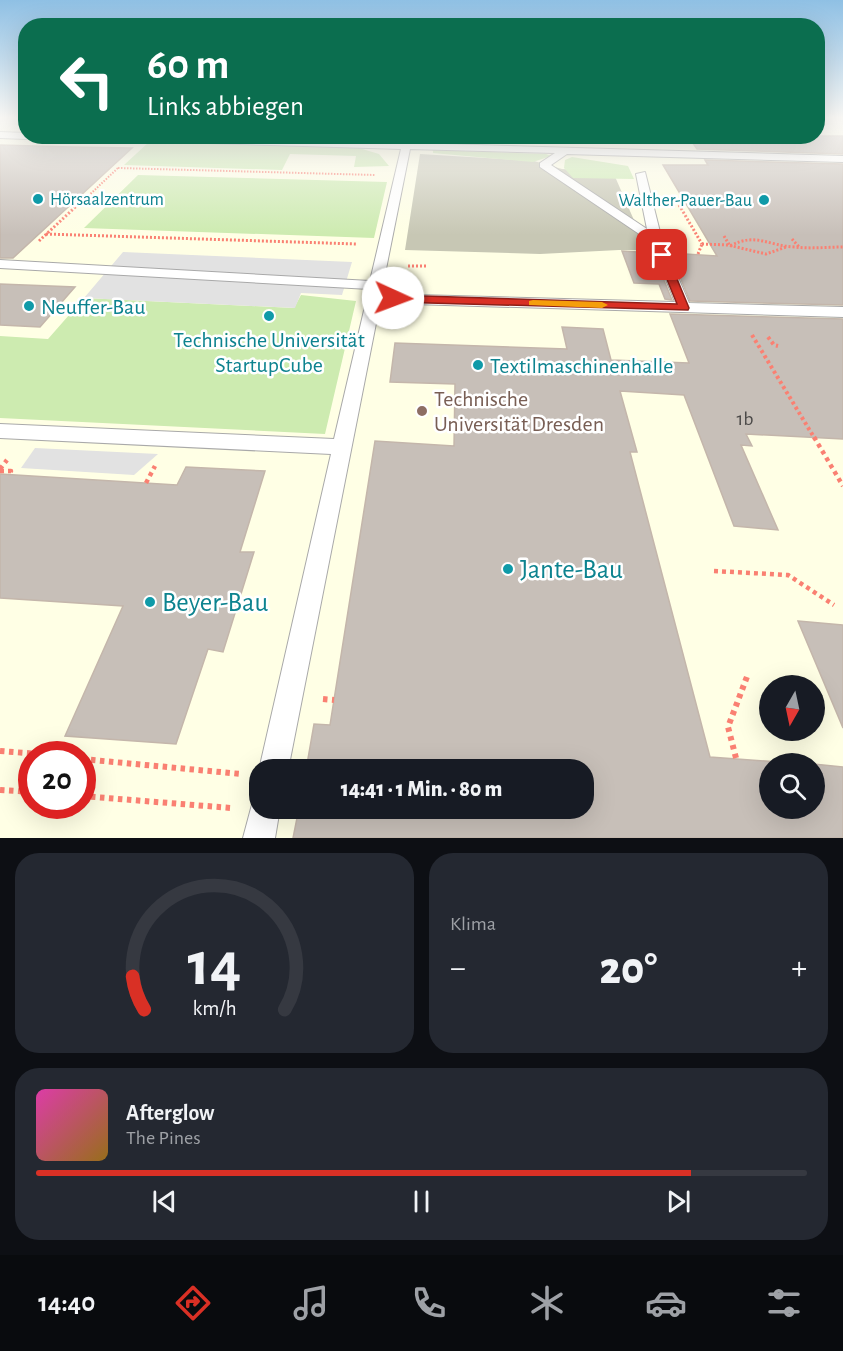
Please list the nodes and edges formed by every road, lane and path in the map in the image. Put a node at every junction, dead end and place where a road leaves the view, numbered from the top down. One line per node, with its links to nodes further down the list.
1 (403, 157): 6 (lane)
2 (556, 157): 19 (lane)
3 (793, 157): 4 (lane)
4 (843, 159)
5 (641, 174): 19 (lane)
6 (399, 176): 8 (path); 20 (lane)
7 (100, 178): 8 (path)
8 (107, 178): 12 (path)
9 (674, 197): 10 (path)
10 (682, 197)
11 (78, 198): 12 (path)
12 (86, 198): 14 (path)
13 (54, 220): 14 (path)
14 (62, 220): 20 (path)
15 (39, 236): 16 (path)
16 (44, 236)
17 (724, 236): 21 (path)
18 (792, 239): 24 (path)
19 (656, 240): 30 (lane)
20 (385, 245): 29 (lane)
21 (730, 246): 22 (path); 22 (path); 25 (path)
22 (786, 247): 24 (path)
23 (843, 247): 24 (path)
24 (800, 248)
25 (698, 254)
26 (0, 264): 29 (lane)
27 (401, 266): 28 (path)
28 (427, 266)
29 (375, 291): 30 (lane); 36 (lane)
30 (684, 308): 31 (lane)
31 (736, 309): 32 (lane); 39 (path)
32 (843, 312)
33 (769, 337): 34 (path)
34 (778, 346)
35 (0, 430): 36 (lane)
36 (342, 447): 46 (lane)
37 (0, 471): 38 (path)
38 (9, 474)
39 (843, 486)
40 (714, 571): 41 (path)
41 (834, 605)
42 (748, 674): 45 (path)
43 (0, 751): 44 (path)
44 (18, 752)
45 (736, 758)
46 (275, 759)
47 (96, 760): 48 (path)
48 (248, 775)
49 (0, 790): 50 (path)
50 (18, 791)
51 (96, 798): 52 (path)
52 (249, 817)

